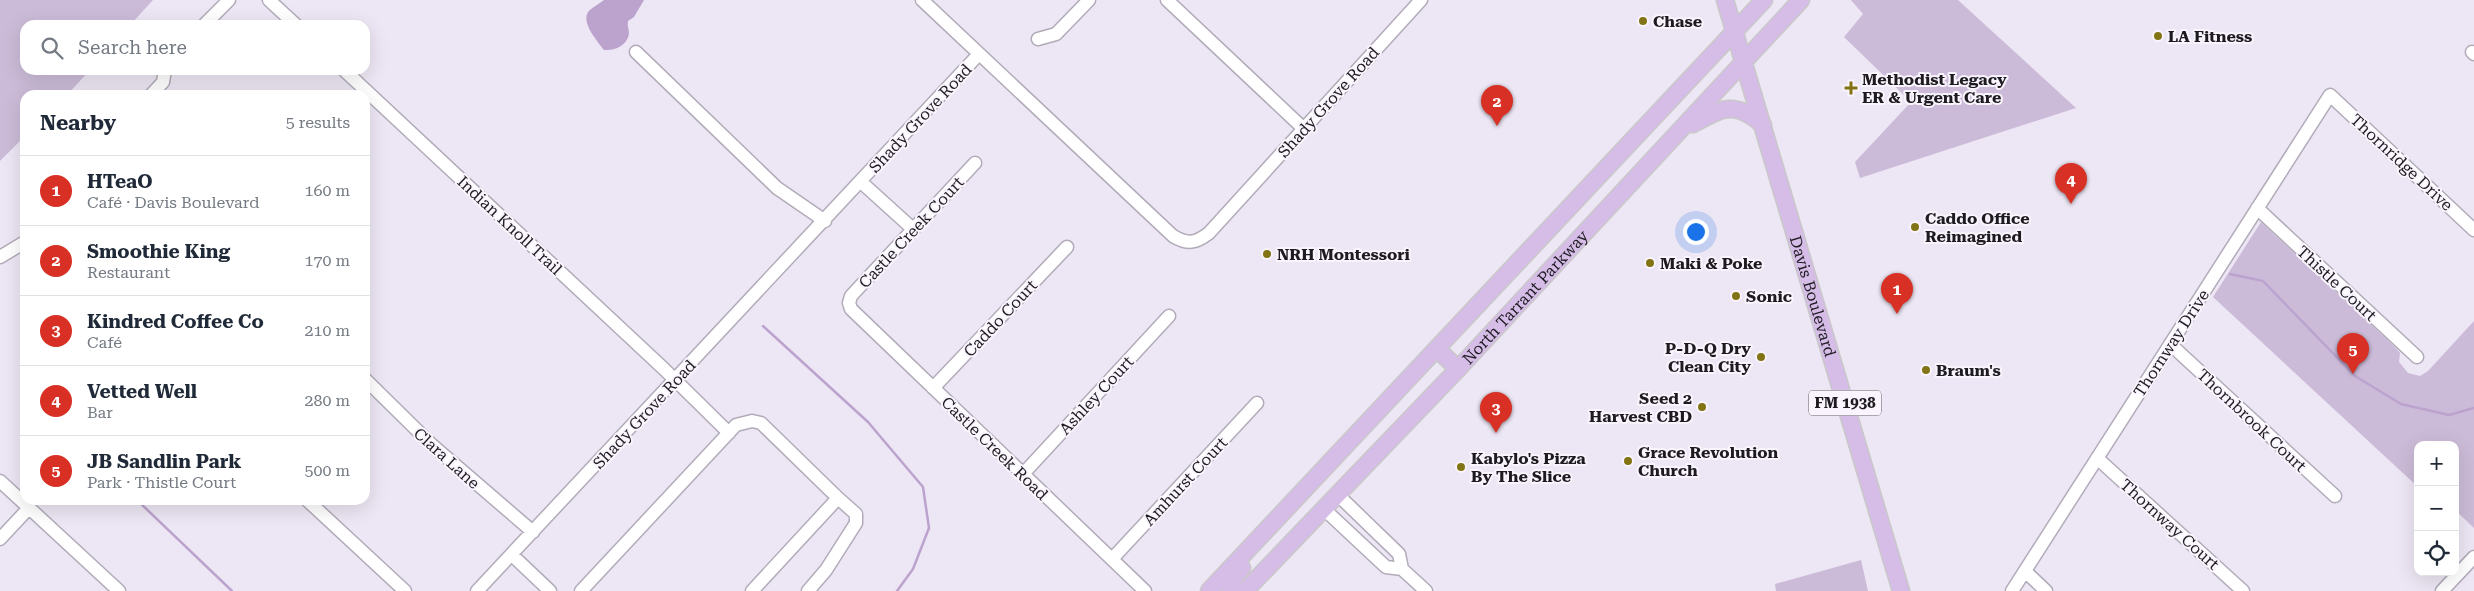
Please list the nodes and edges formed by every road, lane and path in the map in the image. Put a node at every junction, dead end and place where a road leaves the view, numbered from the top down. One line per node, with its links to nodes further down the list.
1 (229, 0): 10 (street)
2 (269, 0): 11 (street)
3 (922, 0): 15 (street)
4 (1089, 0): 13 (street)
5 (1167, 0): 24 (street)
6 (1421, 0): 24 (street, Shady Grove Road)
7 (1725, 0): 12 (main road, Davis Boulevard / FM 1938)
8 (1764, 0): 12 (main road, North Tarrant Parkway)
9 (1801, 0): 16 (main road, North Tarrant Parkway)
10 (209, 20)
11 (291, 20)
12 (1735, 32): 16 (main road, Davis Boulevard / FM 1938); 38 (main road, North Tarrant Parkway)
13 (1038, 39)
14 (636, 52): 29 (street)
15 (979, 54): 24 (street, Shady Grove Road); 27 (street, Shady Grove Road)
16 (1744, 63): 23 (main road, Davis Boulevard / FM 1938); 25 (main road, North Tarrant Parkway)
17 (164, 75): 19 (street)
18 (349, 75): 20 (street, Indian Knoll Trail)
19 (156, 90)
20 (365, 90)
21 (370, 94): 41 (street, Indian Knoll Trail)
22 (2330, 94): 28 (street, Thornway Drive); 31 (street, Thornridge Drive)
23 (1763, 125): 25 (main road); 79 (main road, Davis Boulevard / FM 1938)
24 (1304, 129)
25 (1678, 133): 40 (main road, North Tarrant Parkway)
26 (975, 163): 30 (street, Castle Creek Court)
27 (861, 182): 29 (street, Shady Grove Road); 30 (street)
28 (2257, 208): 37 (street, Thornway Drive); 39 (street, Thistle Court)
29 (825, 221): 41 (street, Shady Grove Road)
30 (913, 229): 35 (street, Castle Creek Court)
31 (2474, 230)
32 (20, 245): 34 (street)
33 (1067, 247): 43 (street, Caddo Court)
34 (0, 257)
35 (849, 303): 43 (street, Castle Creek Road)
36 (1169, 316): 47 (street, Ashley Court)
37 (2170, 344): 46 (street, Thornway Drive); 50 (street, Thornbrook Court)
38 (1437, 349): 40 (main road); 57 (main road, North Tarrant Parkway)
39 (2417, 357)
40 (1458, 369): 49 (main road, North Tarrant Parkway)
41 (675, 381): 45 (street, Indian Knoll Trail); 58 (street, Shady Grove Road)
42 (370, 384): 58 (street, Clara Lane)
43 (933, 388): 47 (street, Castle Creek Road)
44 (1257, 403): 64 (street, Amhurst Court)
45 (729, 433): 51 (street); 71 (street)
46 (2097, 458): 66 (street, Thornway Drive); 82 (street, Thornway Court)
47 (1023, 474): 64 (street, Castle Creek Road)
48 (0, 481): 52 (street)
49 (1338, 495): 56 (main road, North Tarrant Parkway); 59 (street)
50 (2335, 496)
51 (838, 498): 72 (street); 73 (street)
52 (20, 500)
53 (26, 505): 55 (street)
54 (313, 505): 68 (street)
55 (29, 508): 60 (street); 67 (street)
56 (1324, 509): 61 (street); 77 (main road, North Tarrant Parkway)
57 (1279, 518): 75 (main road, North Tarrant Parkway); 76 (main road)
58 (533, 532): 62 (street, Shady Grove Road)
59 (1380, 535): 61 (street); 65 (street)
60 (0, 539)
61 (1367, 549): 65 (street)
62 (512, 554): 69 (street, Shady Grove Road); 70 (street)
63 (2474, 557): 83 (street)
64 (1112, 558): 74 (street, Castle Creek Road)
65 (1402, 568): 78 (street)
66 (2025, 571): 80 (street, Thornway Drive); 81 (street)
67 (119, 591)
68 (405, 591)
69 (477, 591)
70 (550, 591)
71 (581, 591)
72 (752, 591)
73 (808, 591)
74 (1145, 591)
75 (1209, 591)
76 (1230, 591)
77 (1245, 591)
78 (1426, 591)
79 (1901, 591)
80 (2012, 591)
81 (2046, 591)
82 (2243, 591)
83 (2442, 591)

